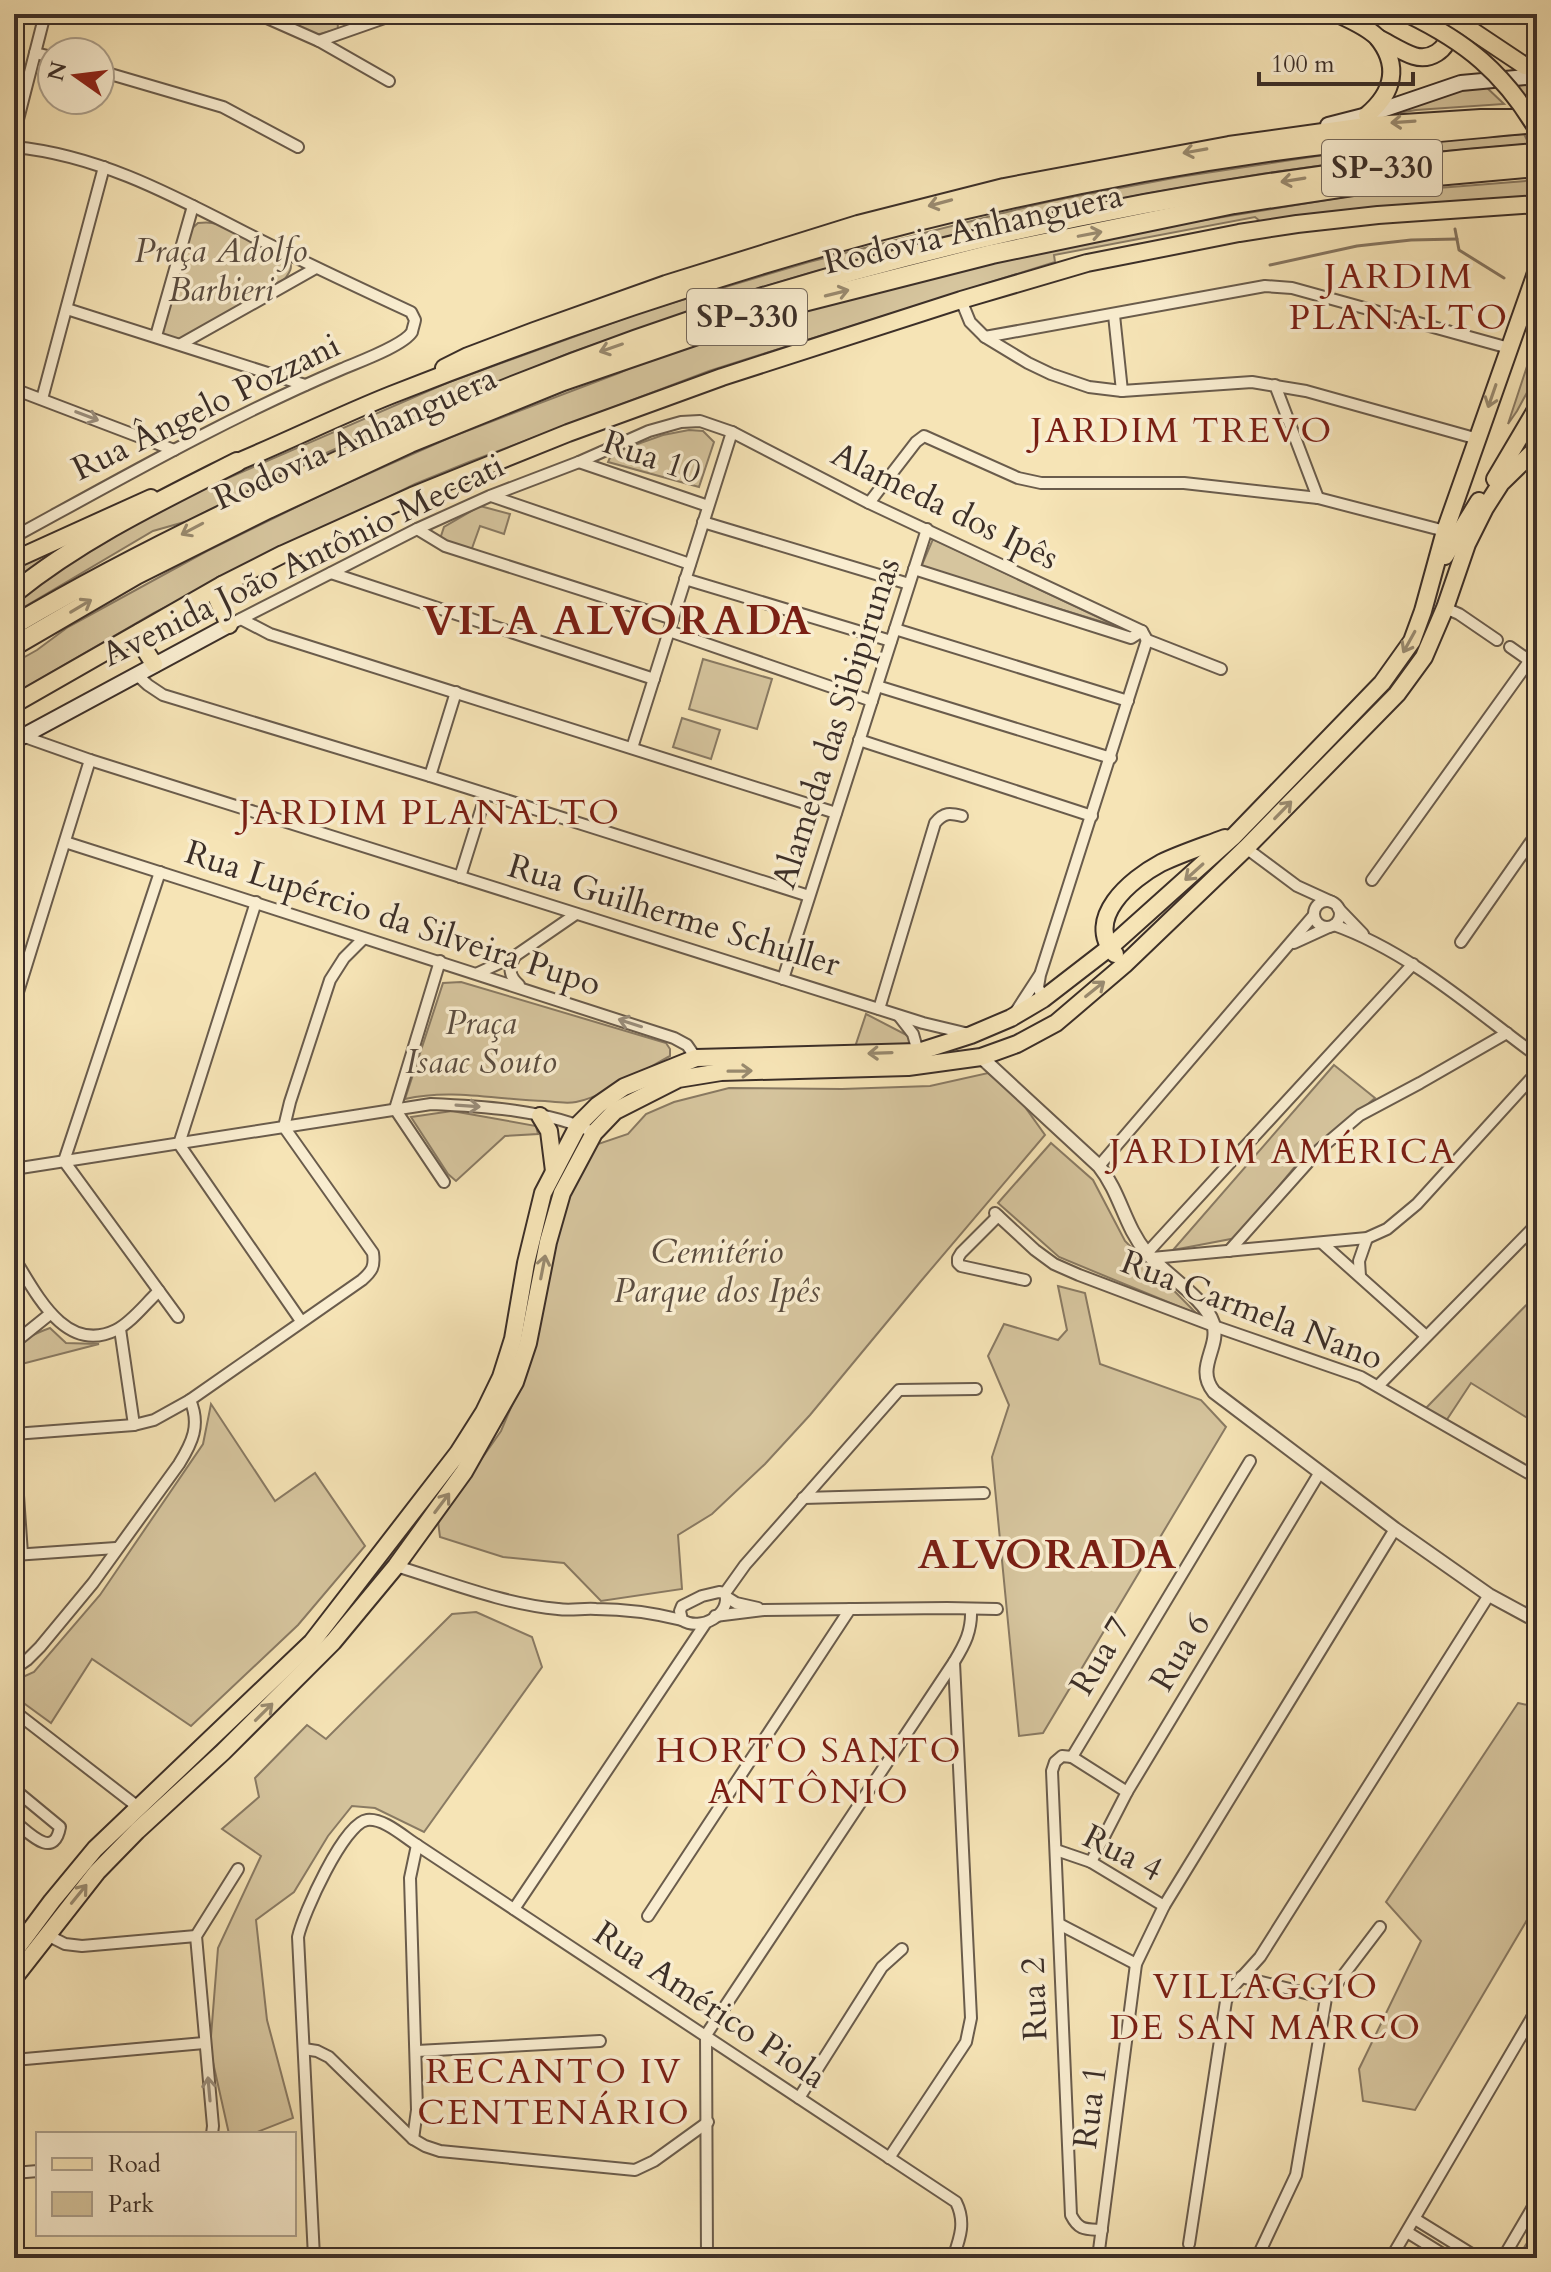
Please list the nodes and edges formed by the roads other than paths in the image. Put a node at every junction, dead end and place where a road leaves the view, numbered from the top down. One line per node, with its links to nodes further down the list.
1 (45, 14): 9 (street)
2 (258, 14): 8 (street)
3 (396, 14): 8 (street)
4 (1338, 14): 7 (main road)
5 (1408, 14): 16 (main road, bridge)
6 (1447, 14): 7 (main road); 10 (main road)
7 (1377, 37): 14 (main road)
8 (319, 41): 13 (street)
9 (35, 53): 17 (street)
10 (1537, 68)
11 (116, 76): 20 (street)
12 (1537, 76): 14 (main road)
13 (389, 81)
14 (1367, 115): 18 (main road)
15 (1537, 118): 18 (main road, one-way to 18)
16 (1537, 126): 42 (main road)
17 (14, 135)
18 (1272, 139): 42 (main road, one-way to 42)
19 (14, 147): 22 (street)
20 (298, 147)
21 (1537, 153): 75 (highway, Rodovia Anhanguera / SP-330, one-way to 75)
22 (104, 167): 26 (street); 32 (street)
23 (1537, 167): 82 (highway, Rodovia Anhanguera / SP-330, one-way to 23)
24 (1537, 204): 25 (main road)
25 (1513, 205): 27 (main road); 31 (main road)
26 (193, 206): 28 (street); 34 (street)
27 (1537, 212)
28 (316, 268): 36 (street); 38 (street, Rua Ângelo Pozzani)
29 (1537, 270): 30 (main road)
30 (1532, 294): 37 (main road)
31 (961, 300): 35 (street); 69 (main road)
32 (67, 309): 34 (street); 43 (street)
33 (1114, 315): 35 (street); 37 (street); 41 (street)
34 (156, 336): 36 (street)
35 (985, 337): 41 (street)
36 (181, 344): 38 (street)
37 (1509, 348): 47 (main road, one-way to 47)
38 (305, 385): 49 (street, Rua Ângelo Pozzani)
39 (1275, 385): 41 (street); 47 (street); 54 (street)
40 (14, 389): 43 (street)
41 (1122, 391)
42 (389, 396): 50 (main road)
43 (42, 399): 49 (street, one-way to 49)
44 (1537, 408): 52 (main road)
45 (716, 425): 46 (street, Alameda dos Ipês); 51 (street, Avenida João Antônio Meccati)
46 (732, 432): 55 (street, Alameda dos Ipês); 56 (street)
47 (1478, 439): 61 (main road)
48 (1537, 448): 57 (main road)
49 (174, 450): 62 (street, Rua Ângelo Pozzani)
50 (237, 462): 63 (main road); 71 (highway)
51 (579, 462): 53 (street, Avenida João Antônio Meccati); 56 (street, Rua 10)
52 (1503, 467): 57 (main road); 70 (main road)
53 (490, 496): 59 (street, Avenida João Antônio Meccati); 64 (street)
54 (1318, 498): 55 (street); 61 (street)
55 (869, 503): 60 (street, Alameda dos Ipês)
56 (708, 506): 58 (street)
57 (1485, 508): 72 (main road)
58 (703, 522): 64 (street); 68 (street)
59 (417, 529): 66 (street, Avenida João Antônio Meccati); 73 (street)
60 (927, 529): 65 (street, Alameda das Sibipirunas); 79 (street, Alameda dos Ipês)
61 (1445, 531): 70 (main road)
62 (14, 537)
63 (17, 556)
64 (690, 564): 67 (street)
65 (914, 569): 68 (street, Alameda das Sibipirunas); 79 (street)
66 (331, 573): 74 (street, Avenida João Antônio Meccati); 88 (street)
67 (685, 579): 73 (street); 81 (street)
68 (909, 584): 76 (street, Alameda das Sibipirunas)
69 (222, 585): 74 (main road); 78 (main road)
70 (1428, 591): 106 (main road, one-way to 106)
71 (14, 593)
72 (1445, 608): 80 (street); 106 (main road, one-way to 72)
73 (673, 619): 77 (street)
74 (235, 622): 85 (main road, Avenida João Antônio Meccati); 90 (street)
75 (14, 625)
76 (895, 629): 81 (street, Alameda das Sibipirunas); 92 (street)
77 (669, 631): 88 (street); 91 (street)
78 (140, 632): 85 (main road); 93 (main road)
79 (1145, 635): 86 (street, Alameda dos Ipês); 92 (street)
80 (1497, 640)
81 (891, 641): 89 (street, Alameda das Sibipirunas)
82 (14, 646)
83 (1510, 647): 84 (street)
84 (1534, 663): 109 (street)
85 (154, 664): 87 (main road, Avenida João Antônio Meccati)
86 (1221, 669)
87 (136, 674): 94 (main road, Avenida João Antônio Meccati); 99 (street)
88 (654, 679): 96 (street)
89 (877, 686): 91 (street, Alameda das Sibipirunas); 97 (street)
90 (456, 692): 96 (street); 99 (street)
91 (872, 701): 95 (street, Alameda das Sibipirunas)
92 (1128, 701): 97 (street)
93 (14, 704)
94 (18, 738): 98 (street, Rua Guilherme Schuller)
95 (859, 740): 101 (street, Alameda das Sibipirunas); 103 (street)
96 (632, 748): 101 (street)
97 (1111, 758): 103 (street)
98 (90, 760): 105 (street); 108 (street, Rua Guilherme Schuller)
99 (430, 776): 100 (street)
100 (486, 794): 108 (street); 111 (street)
101 (836, 813): 111 (street, Alameda das Sibipirunas)
102 (962, 816): 132 (street)
103 (1092, 816): 127 (street)
104 (1537, 833): 119 (street)
105 (65, 842): 107 (street, Rua Lupércio da Silveira Pupo); 131 (street)
106 (1240, 842): 110 (street); 121 (main road, one-way to 121); 121 (main road); 125 (main road)
107 (160, 872): 112 (street, Rua Lupércio da Silveira Pupo); 149 (street)
108 (460, 877): 115 (street, Rua Guilherme Schuller)
109 (1372, 880)
110 (1297, 886): 113 (street); 114 (street)
111 (809, 896): 128 (street, Alameda das Sibipirunas)
112 (256, 902): 118 (street, Rua Lupércio da Silveira Pupo); 148 (street)
113 (1335, 905): 114 (street); 116 (street); 117 (street)
114 (1315, 913): 116 (street); 120 (street)
115 (576, 914): 122 (street); 128 (street, Rua Guilherme Schuller)
116 (1332, 926): 117 (street); 120 (street)
117 (1364, 936): 124 (street)
118 (363, 939): 123 (street, Rua Lupércio da Silveira Pupo); 146 (street)
119 (1461, 942)
120 (1292, 943): 150 (street)
121 (1109, 948): 125 (main road); 130 (main road)
122 (515, 956): 126 (street); 129 (street)
123 (440, 961): 126 (street, Rua Lupércio da Silveira Pupo); 144 (street)
124 (1413, 964): 136 (street); 158 (street)
125 (1124, 965): 135 (main road, one-way to 125)
126 (478, 973): 129 (street, Rua Lupércio da Silveira Pupo)
127 (1040, 975): 130 (street); 134 (street)
128 (783, 979): 132 (street, Rua Guilherme Schuller)
129 (520, 987): 141 (street, Rua Lupércio da Silveira Pupo, one-way to 129)
130 (1043, 999): 134 (main road); 135 (main road)
131 (14, 1005)
132 (879, 1009): 133 (street, Rua Guilherme Schuller)
133 (898, 1015): 137 (street, Rua Guilherme Schuller); 138 (street)
134 (1007, 1020): 137 (main road); 140 (main road)
135 (1056, 1023): 140 (main road)
136 (1507, 1033): 139 (street); 157 (street)
137 (971, 1035): 138 (main road)
138 (918, 1052): 141 (main road, one-way to 141)
139 (1537, 1056)
140 (981, 1057): 143 (main road, one-way to 140); 150 (street)
141 (696, 1058): 143 (main road); 147 (main road)
142 (1537, 1072): 155 (street)
143 (674, 1081): 147 (main road)
144 (395, 1109): 145 (street, one-way to 145); 146 (street); 153 (street)
145 (540, 1116): 147 (street); 152 (main road)
146 (284, 1127): 148 (street); 165 (street)
147 (586, 1128): 152 (main road); 184 (main road, one-way to 147)
148 (179, 1144): 149 (street); 165 (street)
149 (64, 1161): 151 (street); 162 (street)
150 (1099, 1166): 158 (street)
151 (14, 1169)
152 (554, 1171): 181 (main road)
153 (444, 1182)
154 (1537, 1224): 168 (street)
155 (1367, 1238): 156 (street); 160 (street)
156 (1322, 1243): 157 (street); 160 (street)
157 (1229, 1251): 158 (street)
158 (1149, 1256): 166 (street)
159 (14, 1258): 163 (street)
160 (1360, 1276): 168 (street)
161 (1025, 1280): 166 (street, Rua Carmela Nano)
162 (159, 1291): 164 (street); 167 (street)
163 (50, 1314): 167 (street); 169 (street)
164 (178, 1317)
165 (301, 1321): 172 (street)
166 (1214, 1326): 170 (street, Rua Carmela Nano); 176 (street)
167 (120, 1329): 173 (street)
168 (1426, 1336): 170 (street)
169 (14, 1343)
170 (1378, 1386): 177 (street, Rua Carmela Nano)
171 (976, 1389): 179 (street)
172 (190, 1400): 173 (street); 182 (street)
173 (134, 1425): 174 (street)
174 (14, 1436): 183 (street)
175 (1250, 1461): 203 (street, Rua 7)
176 (1320, 1472): 180 (street); 205 (street, Rua 6)
177 (1537, 1478)
178 (984, 1493): 179 (street)
179 (803, 1498): 186 (street)
180 (1395, 1529): 185 (street); 212 (street, Rua 1)
181 (389, 1543): 184 (main road); 201 (main road)
182 (116, 1548): 183 (street); 199 (street)
183 (18, 1554)
184 (396, 1566): 192 (street); 202 (main road, one-way to 184)
185 (1489, 1595): 195 (street); 222 (street)
186 (727, 1596): 187 (street); 191 (street); 193 (street)
187 (682, 1606): 192 (street); 194 (street)
188 (850, 1609): 189 (street); 191 (street); 214 (street)
189 (971, 1609): 190 (street); 198 (street)
190 (997, 1609)
191 (764, 1610): 193 (street)
192 (649, 1612): 194 (street)
193 (715, 1616): 196 (street)
194 (684, 1621): 196 (street); 197 (street)
195 (1537, 1621)
196 (705, 1624): 197 (street)
197 (684, 1651): 213 (street)
198 (954, 1662): 226 (street); 236 (street)
199 (14, 1669)
200 (14, 1711): 206 (street)
201 (232, 1719): 202 (main road); 206 (main road)
202 (223, 1752): 217 (main road, one-way to 202)
203 (1072, 1757): 205 (street); 209 (street, Rua 2)
204 (14, 1789): 207 (street)
205 (1127, 1792): 210 (street, Rua 6)
206 (138, 1807): 220 (main road)
207 (14, 1821)
208 (417, 1845): 213 (street, Rua Américo Piola); 229 (street, Rua Américo Piola); 230 (street)
209 (1056, 1850): 210 (street, Rua 4); 215 (street, Rua 2)
210 (1091, 1862): 212 (street, Rua 4)
211 (238, 1869): 218 (street)
212 (1164, 1906): 221 (street, Rua 1)
213 (514, 1909): 226 (street, Rua Américo Piola)
214 (648, 1916)
215 (1059, 1924): 221 (street); 241 (street, Rua 2)
216 (1380, 1927): 224 (street)
217 (47, 1935): 218 (street); 223 (main road)
218 (196, 1936): 228 (street)
219 (902, 1949): 232 (street)
220 (14, 1952)
221 (1136, 1964): 241 (street, Rua 1)
222 (1241, 1977): 224 (street); 243 (street)
223 (14, 1978)
224 (1326, 1998): 250 (street)
225 (1537, 2009): 240 (street)
226 (706, 2035): 232 (street, Rua Américo Piola); 233 (street)
227 (600, 2041): 230 (street)
228 (204, 2043): 231 (street); 234 (street, one-way to 228)
229 (304, 2049): 235 (street); 244 (street)
230 (417, 2051): 235 (street)
231 (14, 2060)
232 (799, 2098): 236 (street, Rua Américo Piola)
233 (708, 2122): 235 (street); 247 (street)
234 (212, 2132)
235 (413, 2139)
236 (889, 2158): 248 (street, Rua Américo Piola)
237 (36, 2171): 238 (street)
238 (14, 2173)
239 (1537, 2200): 255 (street)
240 (1415, 2219): 242 (street); 253 (street)
241 (1102, 2230): 249 (street, Rua 1)
242 (1407, 2232): 251 (street); 252 (street)
243 (1189, 2244)
244 (314, 2257): 245 (street); 246 (street)
245 (287, 2258)
246 (353, 2258)
247 (707, 2258)
248 (953, 2258)
249 (1098, 2258)
250 (1257, 2258)
251 (1391, 2258)
252 (1449, 2258)
253 (1478, 2258)
254 (1487, 2258): 255 (street)
255 (1502, 2258)

